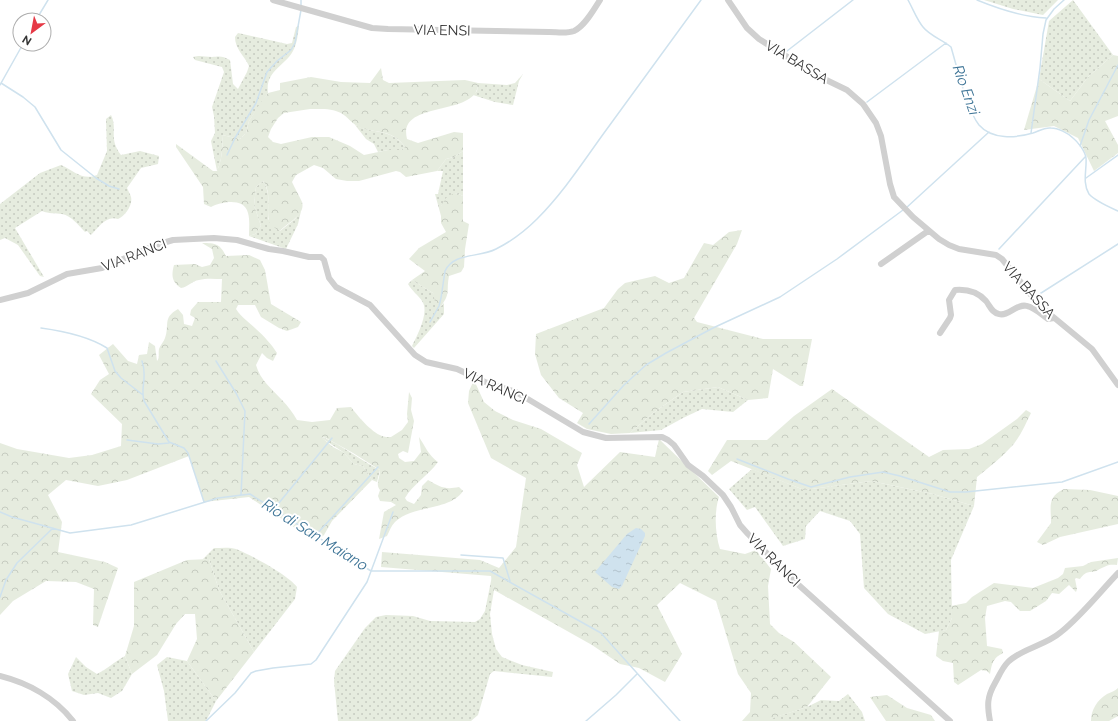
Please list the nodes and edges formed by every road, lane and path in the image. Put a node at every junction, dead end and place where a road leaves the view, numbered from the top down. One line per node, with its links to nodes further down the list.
1 (273, 0): 2 (street, VIA ENSI)
2 (600, 0)
3 (728, 0): 4 (street, VIA BASSA)
4 (928, 231): 5 (street); 7 (street, VIA BASSA)
5 (882, 264)
6 (0, 300): 13 (street, VIA RANCI)
7 (1054, 318): 8 (street); 9 (street, VIA BASSA)
8 (940, 333)
9 (1118, 385)
10 (1118, 573): 14 (street)
11 (0, 676): 12 (street)
12 (73, 721)
13 (950, 721)
14 (990, 721)

